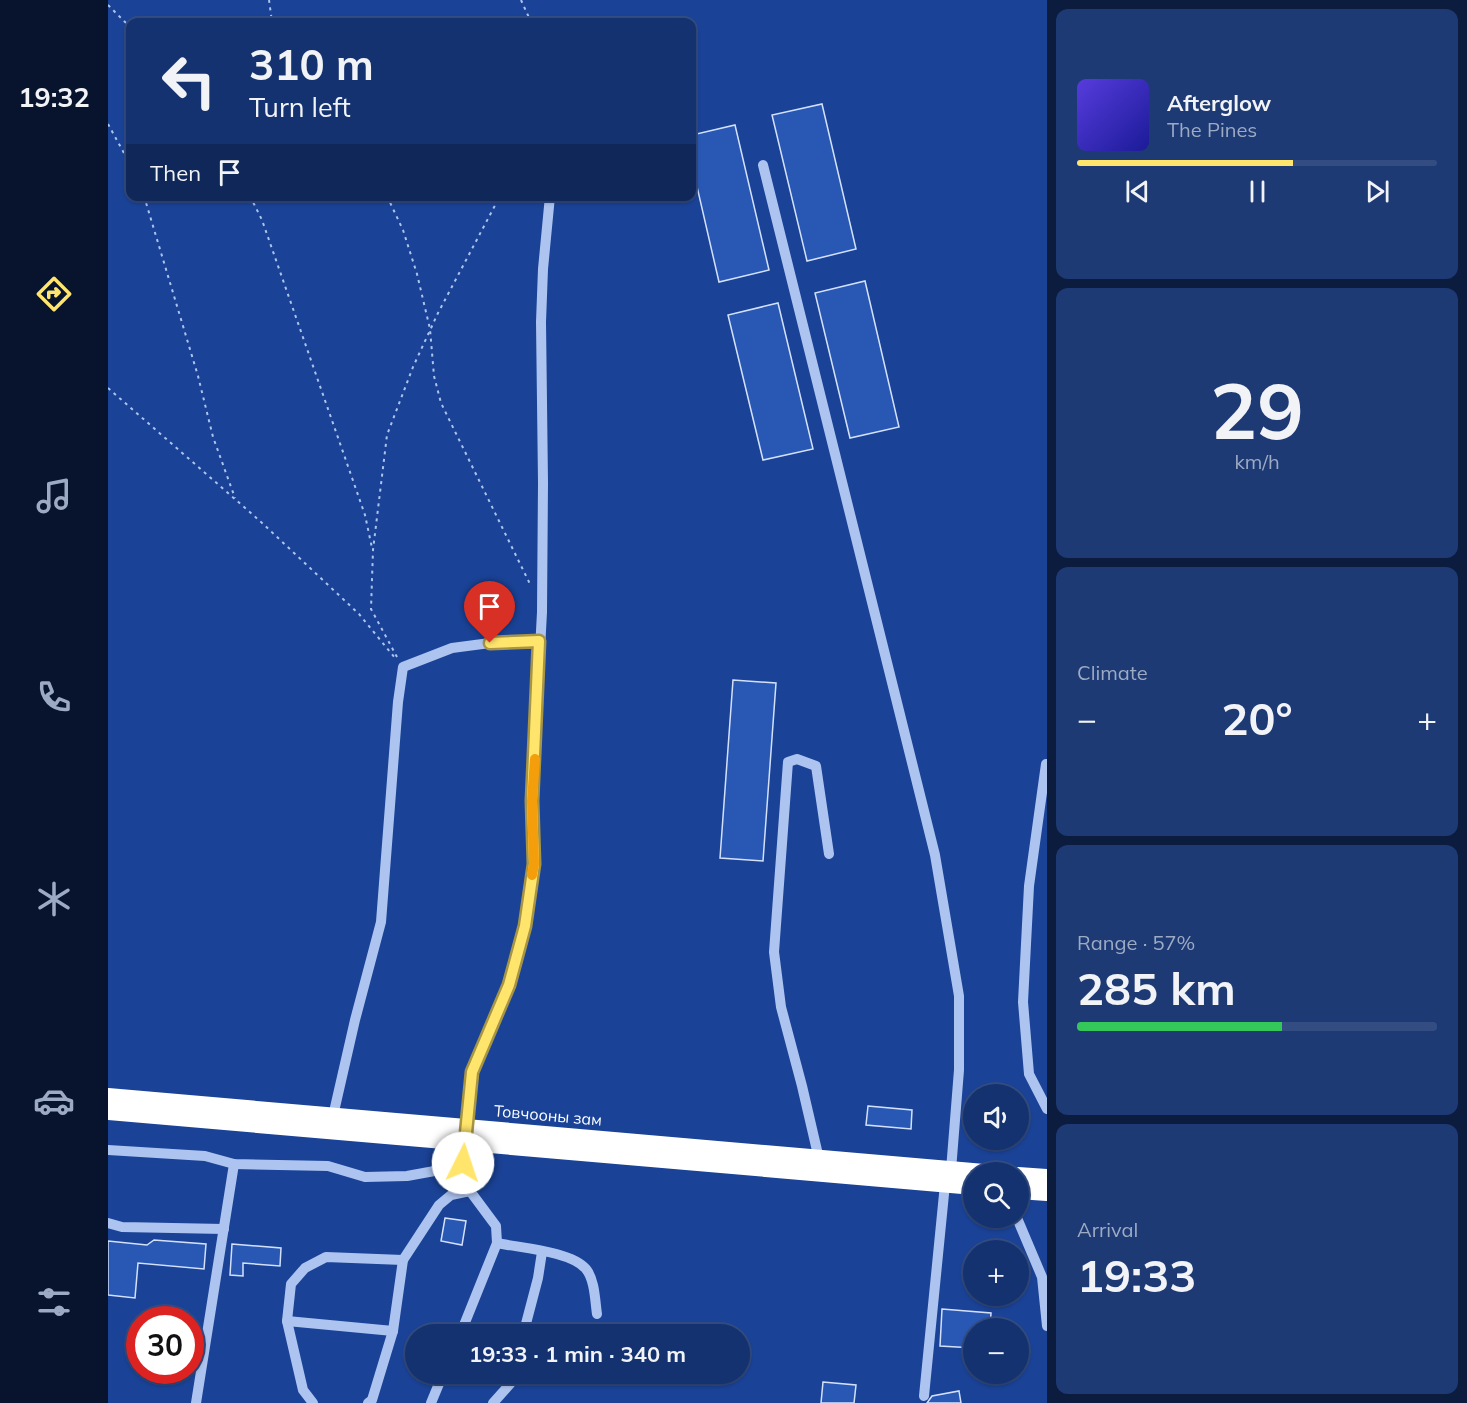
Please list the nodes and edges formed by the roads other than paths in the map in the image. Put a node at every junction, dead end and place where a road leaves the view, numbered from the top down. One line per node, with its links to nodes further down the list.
1 (763, 165): 16 (street)
2 (550, 201): 3 (street)
3 (539, 641): 9 (street); 10 (street)
4 (1047, 764): 7 (street)
5 (830, 854): 12 (street)
6 (108, 1097): 9 (highway, Товчооны зам)
7 (1047, 1109)
8 (108, 1111): 10 (highway, Товчооны зам)
9 (333, 1116): 10 (highway, Товчооны зам)
10 (465, 1134): 12 (highway, Товчооны зам); 13 (street); 16 (highway, Товчооны зам)
11 (108, 1150): 14 (street)
12 (819, 1159): 16 (highway, Товчооны зам)
13 (463, 1163): 14 (street); 20 (street)
14 (234, 1164): 25 (street)
15 (963, 1175): 16 (highway, Товчооны зам)
16 (948, 1177): 19 (highway, Товчооны зам); 37 (street)
17 (1029, 1177): 18 (highway)
18 (1047, 1178)
19 (963, 1182)
20 (470, 1191): 26 (street); 28 (street)
21 (1029, 1191): 22 (highway)
22 (1047, 1192)
23 (108, 1223): 25 (street)
24 (1021, 1228): 33 (street)
25 (224, 1229): 38 (street)
26 (497, 1243): 27 (street); 31 (street)
27 (542, 1252): 29 (street); 32 (street)
28 (403, 1260): 30 (street); 34 (street)
29 (597, 1314)
30 (287, 1321): 34 (street); 39 (street)
31 (464, 1324)
32 (526, 1324)
33 (1047, 1326)
34 (393, 1331): 40 (street)
35 (440, 1384): 41 (street)
36 (510, 1384): 42 (street)
37 (924, 1395)
38 (196, 1403)
39 (313, 1403)
40 (368, 1403)
41 (431, 1403)
42 (493, 1403)

